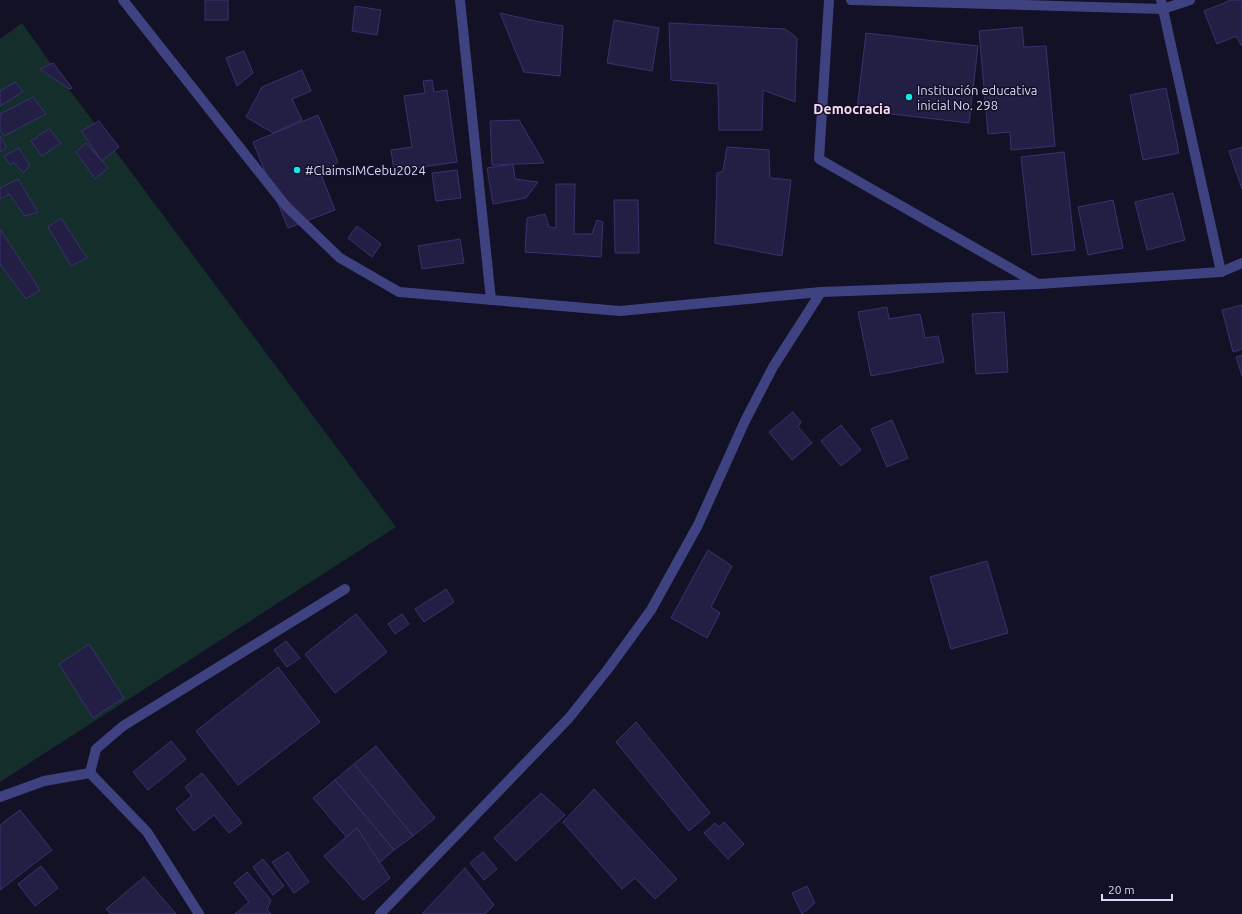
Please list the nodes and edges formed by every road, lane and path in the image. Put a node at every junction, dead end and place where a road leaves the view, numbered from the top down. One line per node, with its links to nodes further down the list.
1 (123, 0): 11 (street)
2 (460, 0): 11 (street)
3 (829, 0): 9 (street)
4 (851, 0): 6 (street)
5 (1190, 0): 6 (street)
6 (1162, 4): 8 (street)
7 (1242, 263): 8 (street)
8 (1221, 272): 9 (street)
9 (1038, 284): 10 (street)
10 (821, 292): 11 (street); 16 (street)
11 (491, 300)
12 (345, 589): 13 (street)
13 (90, 773): 14 (street); 15 (street)
14 (0, 797)
15 (199, 914)
16 (380, 914)

